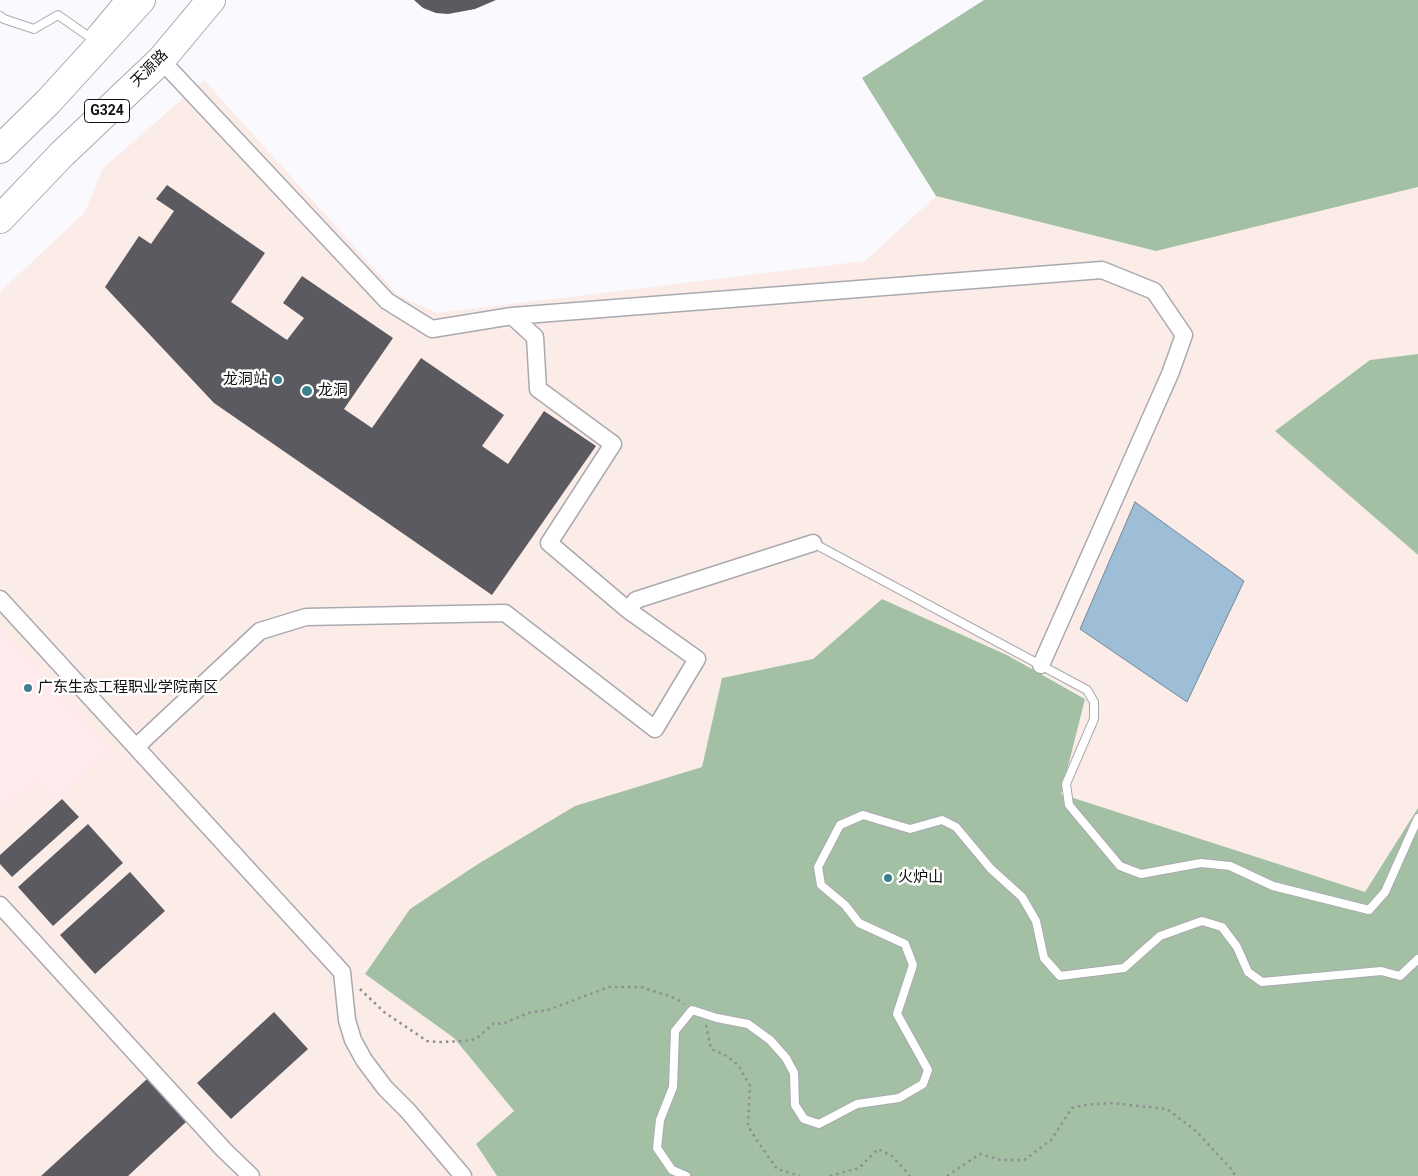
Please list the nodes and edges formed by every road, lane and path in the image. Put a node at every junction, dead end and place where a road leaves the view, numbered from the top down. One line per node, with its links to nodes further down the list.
1 (211, 0): 6 (highway, 天源路 / G324)
2 (132, 1): 4 (lane); 4 (lane); 8 (highway)
3 (0, 16): 4 (lane)
4 (88, 36): 5 (lane)
5 (83, 44)
6 (161, 60): 10 (highway, 天源路 / G324); 11 (street)
7 (73, 61): 8 (lane)
8 (48, 102): 9 (highway)
9 (0, 149)
10 (0, 219)
11 (512, 316): 14 (street); 15 (street)
12 (813, 543): 14 (street); 15 (lane)
13 (0, 600): 16 (street)
14 (628, 610): 16 (street)
15 (1041, 666): 17 (lane)
16 (136, 747): 20 (street)
17 (1418, 818)
18 (0, 905): 22 (street)
19 (1418, 959): 21 (lane)
20 (342, 972): 21 (path); 23 (street)
21 (692, 1010): 24 (lane); 25 (path)
22 (251, 1176)
23 (463, 1176)
24 (686, 1176)
25 (800, 1176)
26 (830, 1176): 27 (path)
27 (910, 1176)
28 (947, 1176): 29 (path)
29 (1235, 1176)

